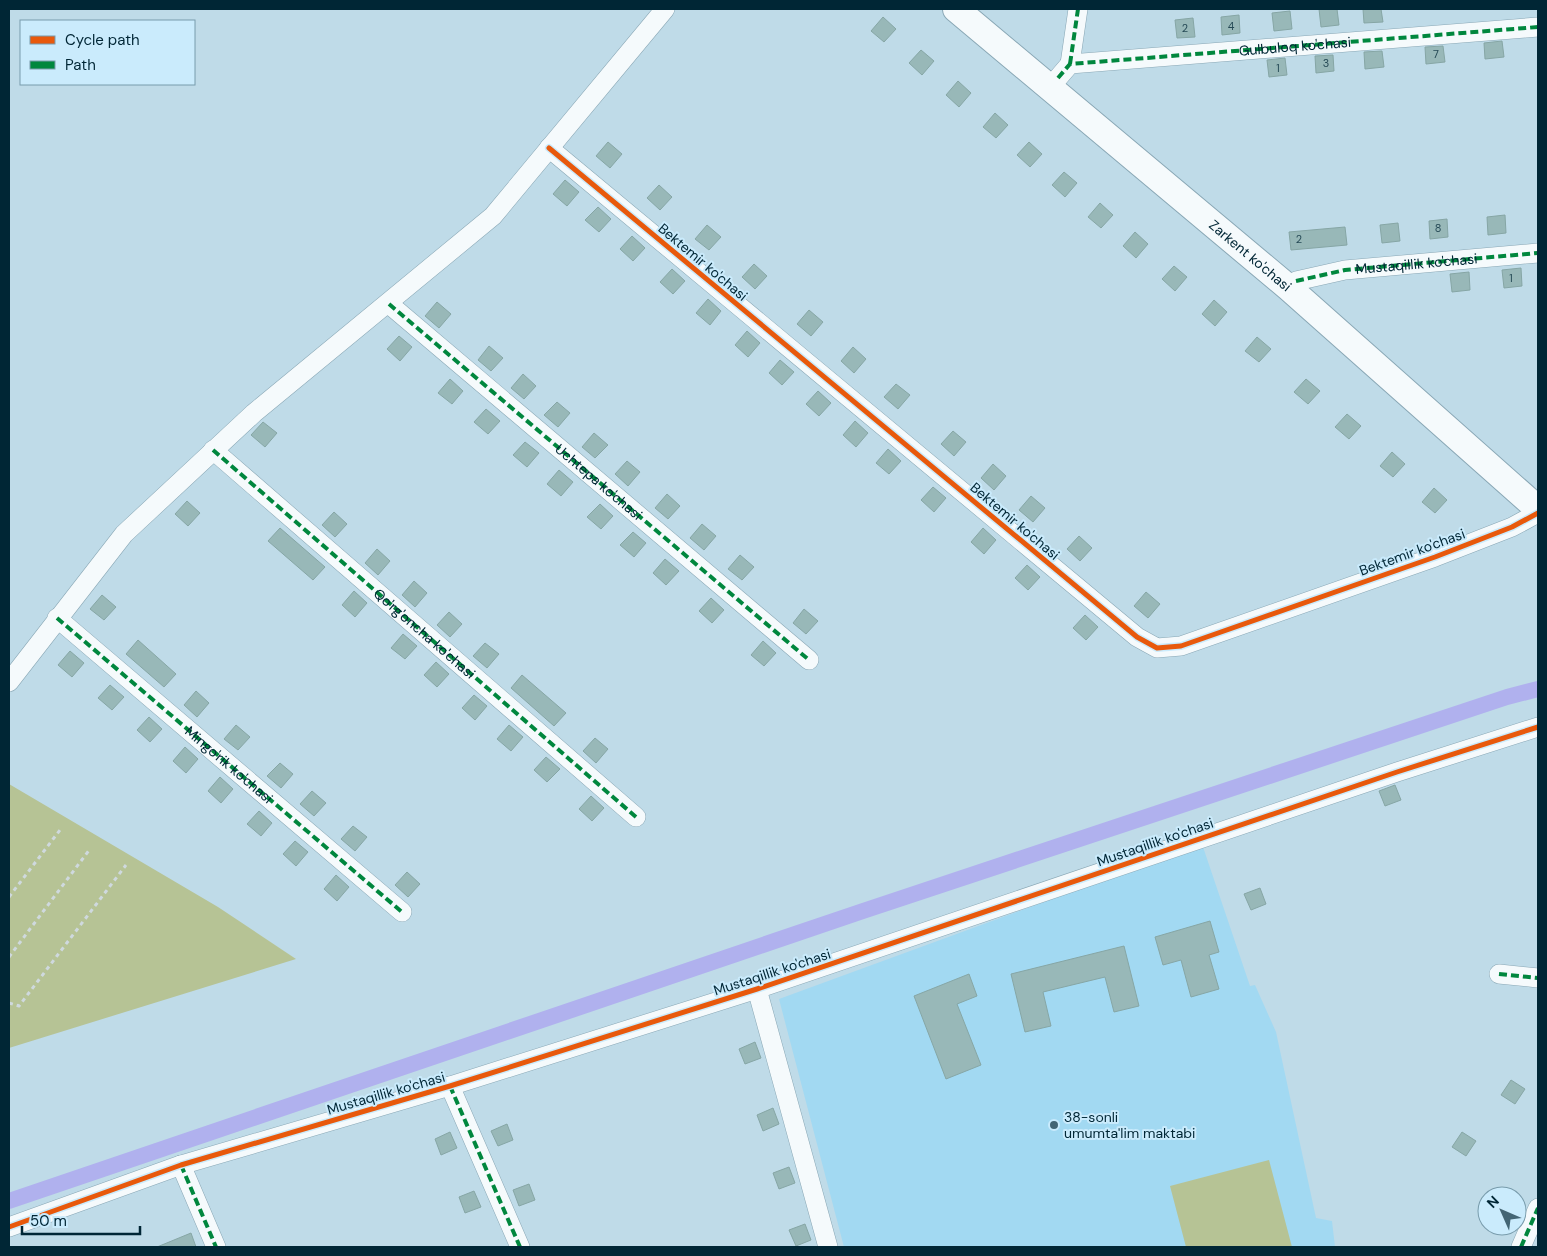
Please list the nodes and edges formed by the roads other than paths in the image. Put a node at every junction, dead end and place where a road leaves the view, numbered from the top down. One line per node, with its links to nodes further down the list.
1 (665, 9): 7 (street)
2 (956, 9): 13 (main road, Zarkent ko'chasi)
3 (974, 9): 6 (main road, Zarkent ko'chasi)
4 (1078, 9): 6 (street)
5 (1538, 27): 6 (street, Gulbuloq ko'chasi)
6 (1064, 71): 9 (main road, Zarkent ko'chasi)
7 (549, 148): 10 (street); 14 (street, Bektemir ko'chasi)
8 (1538, 253): 9 (street, Mustaqillik ko'chasi)
9 (1296, 281): 12 (main road, Zarkent ko'chasi)
10 (388, 304): 11 (street); 16 (street, Uchtepa ko'chasi)
11 (213, 450): 15 (street); 19 (street, Qo'rg'oncha ko'chasi)
12 (1538, 490)
13 (1538, 509)
14 (1538, 514)
15 (57, 618): 17 (street); 20 (street, Mingo'rik ko'chasi)
16 (810, 660)
17 (9, 682)
18 (1538, 727): 23 (street, Mustaqillik ko'chasi)
19 (636, 817)
20 (402, 912)
21 (1499, 974): 22 (street)
22 (1538, 978)
23 (757, 989): 24 (street, Mustaqillik ko'chasi); 30 (street)
24 (450, 1086): 25 (street, Mustaqillik ko'chasi); 29 (street)
25 (181, 1165): 27 (street, Mustaqillik ko'chasi); 28 (street)
26 (1538, 1208): 31 (street)
27 (9, 1227)
28 (216, 1247)
29 (520, 1247)
30 (828, 1247)
31 (1520, 1247)

